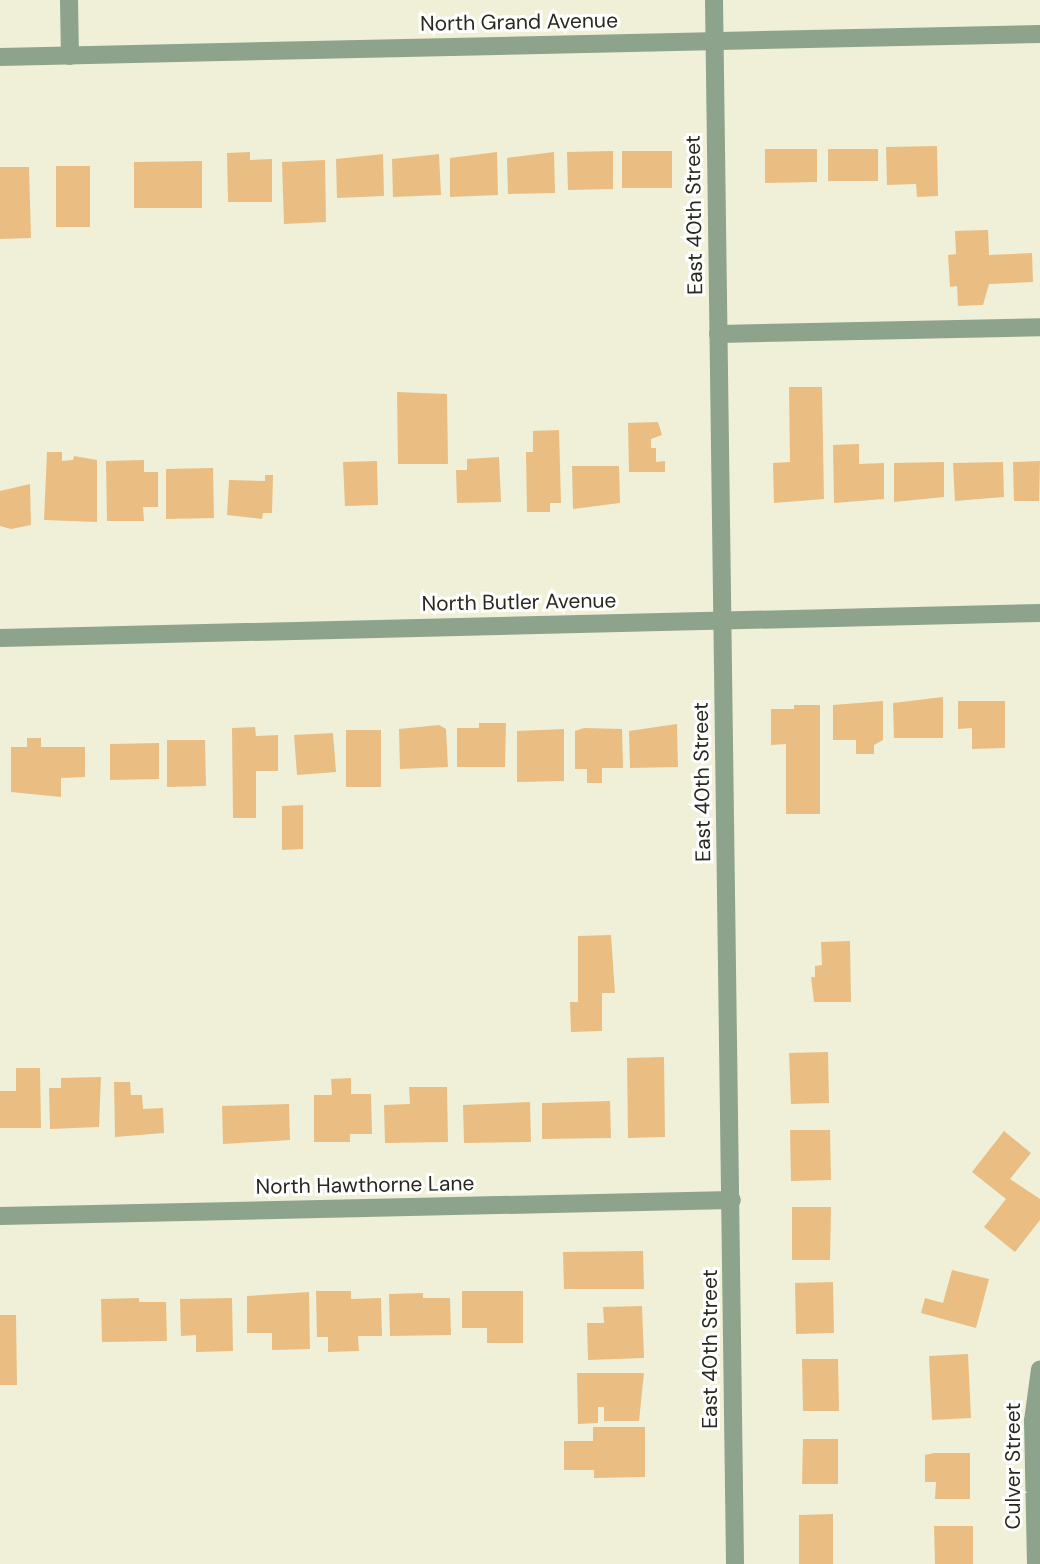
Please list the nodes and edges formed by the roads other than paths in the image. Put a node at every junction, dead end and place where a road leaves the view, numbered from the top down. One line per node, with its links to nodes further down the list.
1 (69, 0): 5 (street)
2 (714, 0): 4 (street, East 40th Street)
3 (1040, 34): 4 (street, North Grand Avenue)
4 (714, 41): 5 (street, North Grand Avenue); 8 (street, East 40th Street)
5 (70, 56): 6 (street, North Grand Avenue)
6 (0, 57)
7 (1040, 327): 8 (street)
8 (718, 334): 10 (street, East 40th Street)
9 (1040, 613): 10 (street, North Butler Avenue)
10 (722, 620): 11 (street, North Butler Avenue); 12 (street, East 40th Street)
11 (0, 638)
12 (732, 1200): 13 (street, North Hawthorne Lane); 15 (street, East 40th Street)
13 (0, 1216)
14 (1040, 1369): 16 (street, Culver Street)
15 (735, 1564)
16 (1036, 1564)

